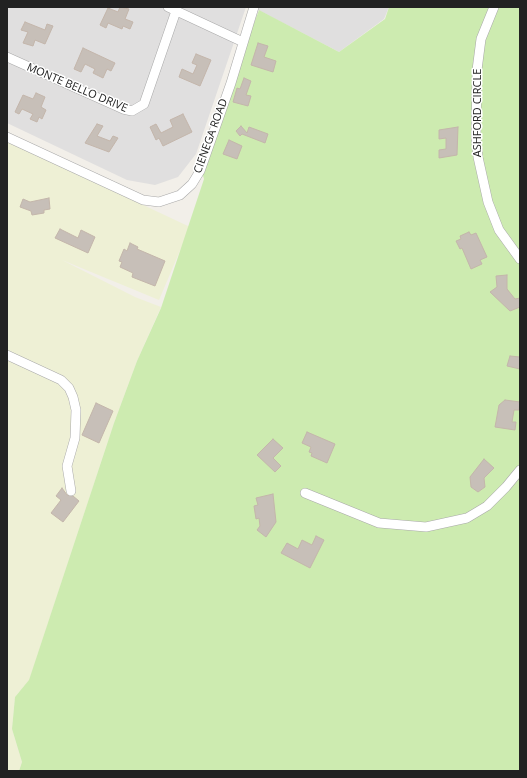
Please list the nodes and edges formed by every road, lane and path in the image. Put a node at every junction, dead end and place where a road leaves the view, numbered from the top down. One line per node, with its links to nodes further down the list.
1 (254, 7): 4 (street, CIENEGA ROAD)
2 (494, 7): 7 (street, ASHFORD CIRCLE)
3 (172, 9): 4 (street); 5 (street, MONTE BELLO DRIVE)
4 (243, 42): 6 (street, CIENEGA ROAD)
5 (7, 57)
6 (7, 137)
7 (520, 259)
8 (7, 356): 10 (street)
9 (520, 470): 11 (street)
10 (71, 491)
11 (305, 493)

